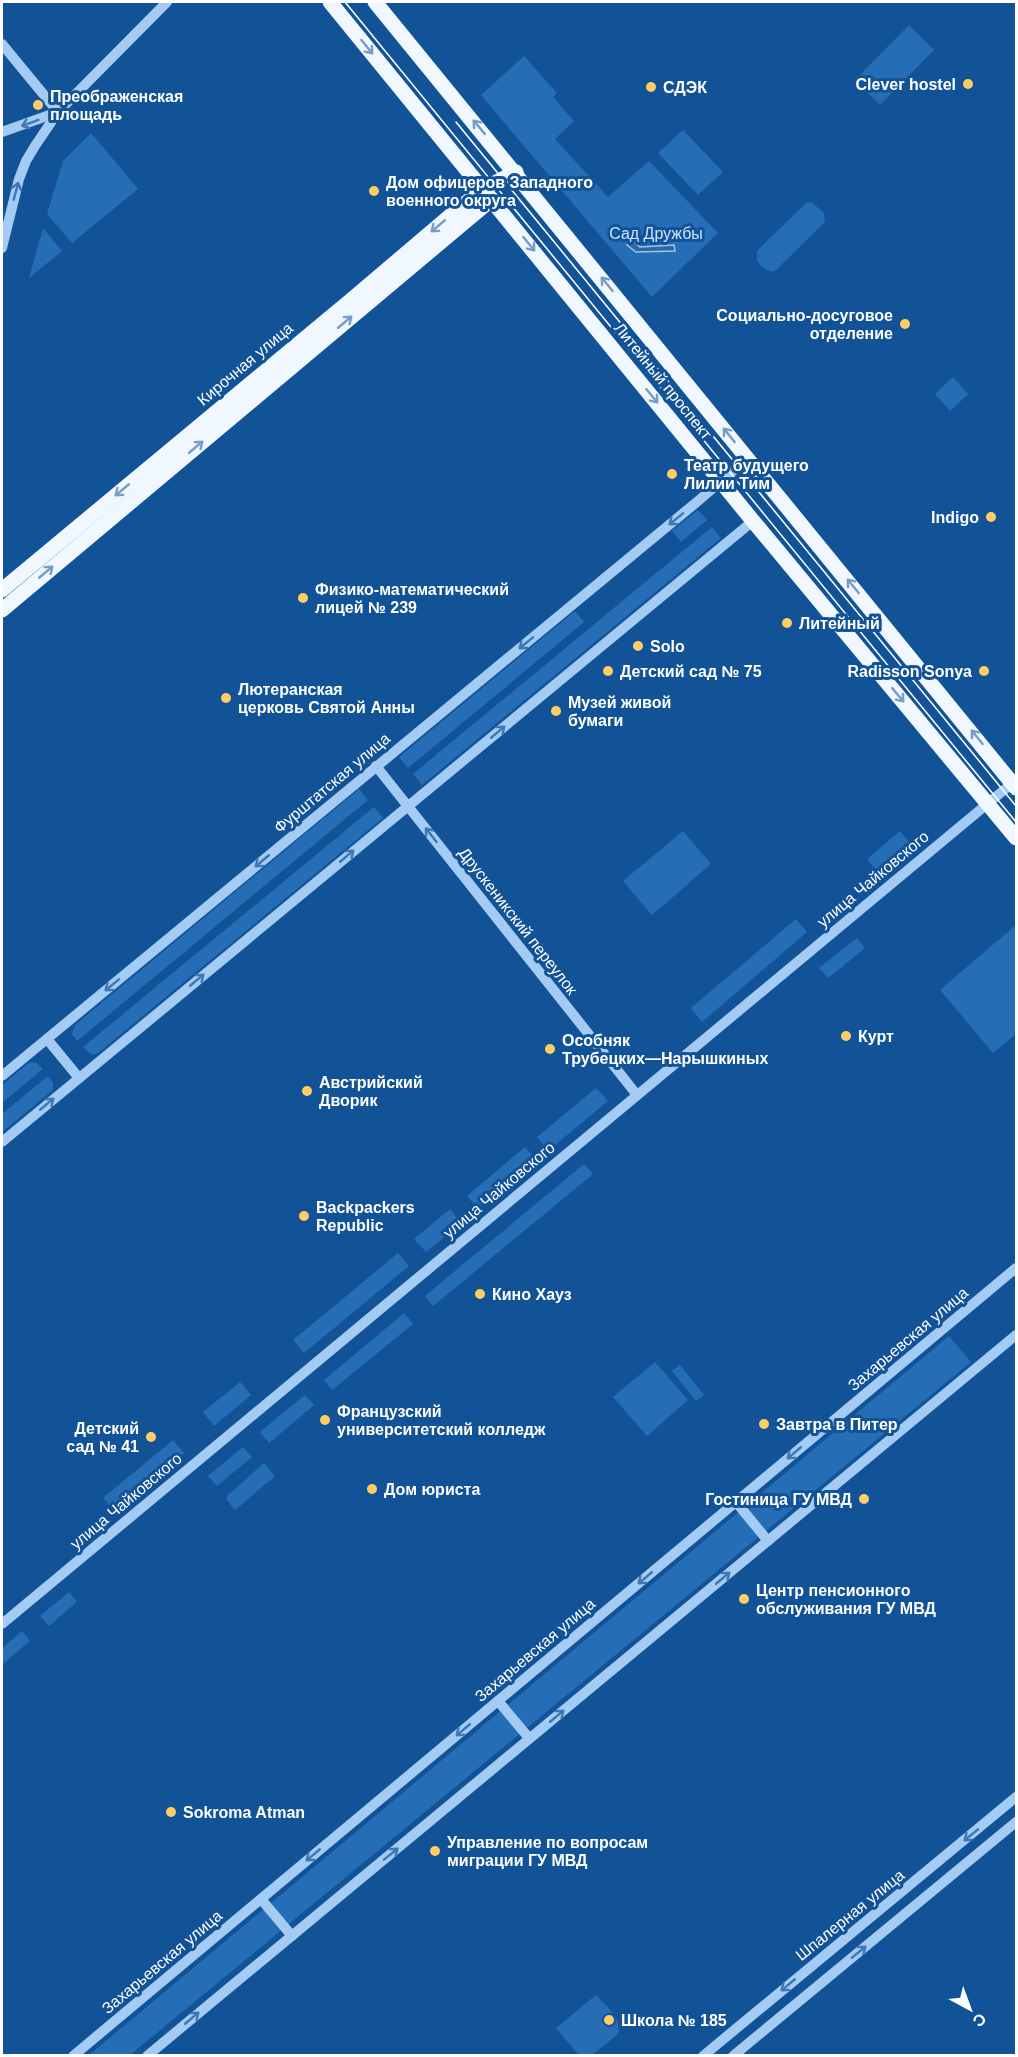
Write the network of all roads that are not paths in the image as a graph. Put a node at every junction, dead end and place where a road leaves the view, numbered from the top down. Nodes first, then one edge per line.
1 (167, 2) edge
2 (330, 2) edge
3 (375, 2) edge
4 (2, 44) edge
5 (58, 112) junction
6 (2, 132) edge
7 (516, 172) junction
8 (487, 194) junction
9 (2, 248) edge
10 (748, 458) junction
11 (720, 481) junction
12 (753, 521) junction
13 (2, 590) edge
14 (2, 610) edge
15 (376, 766) junction
16 (1015, 784) edge
17 (988, 804) junction
18 (408, 806) junction
19 (1017, 838) edge
20 (47, 1039) junction
21 (2, 1076) edge
22 (79, 1078) junction
23 (637, 1095) junction
24 (2, 1142) edge
25 (1017, 1268) edge
26 (1017, 1335) edge
27 (736, 1502) junction
28 (768, 1541) junction
29 (2, 1624) edge
30 (498, 1701) junction
31 (530, 1738) junction
32 (1017, 1797) edge
33 (1017, 1822) edge
34 (261, 1899) junction
35 (292, 1936) junction
36 (73, 2055) edge
37 (147, 2055) edge
38 (703, 2055) edge
39 (733, 2055) edge

1 - 5 street
2 -> 8 main road, Литейный проспект
7 -> 3 main road, Литейный проспект
4 - 5 street
5 -> 6 street
9 -> 5 street
7 - 8 main road, Кирочная улица
10 -> 7 main road, Литейный проспект
8 -> 11 main road, Литейный проспект
8 -> 13 main road, Кирочная улица
14 -> 8 main road, Кирочная улица
10 - 11 street, Фурштатская улица
16 -> 10 main road, Литейный проспект
11 - 12 main road, Литейный проспект
11 -> 15 street, Фурштатская улица
12 -> 17 main road, Литейный проспект
18 -> 12 street
15 - 18 street, Друскеникский переулок
15 -> 20 street, Фурштатская улица
16 - 17 street, улица Чайковского
17 - 19 main road, Литейный проспект
17 - 23 street, улица Чайковского
22 -> 18 street
23 -> 18 street, Друскеникский переулок
20 - 21 street, Фурштатская улица
20 - 22 street
24 -> 22 street
23 - 29 street, улица Чайковского
25 -> 27 street, Захарьевская улица
26 - 28 street
27 - 28 street
27 -> 30 street, Захарьевская улица
31 -> 28 street
30 - 31 street
30 -> 34 street, Захарьевская улица
35 -> 31 street
32 -> 38 street, Шпалерная улица
39 -> 33 street, Шпалерная улица
34 - 35 street
34 - 36 street, Захарьевская улица
37 -> 35 street

